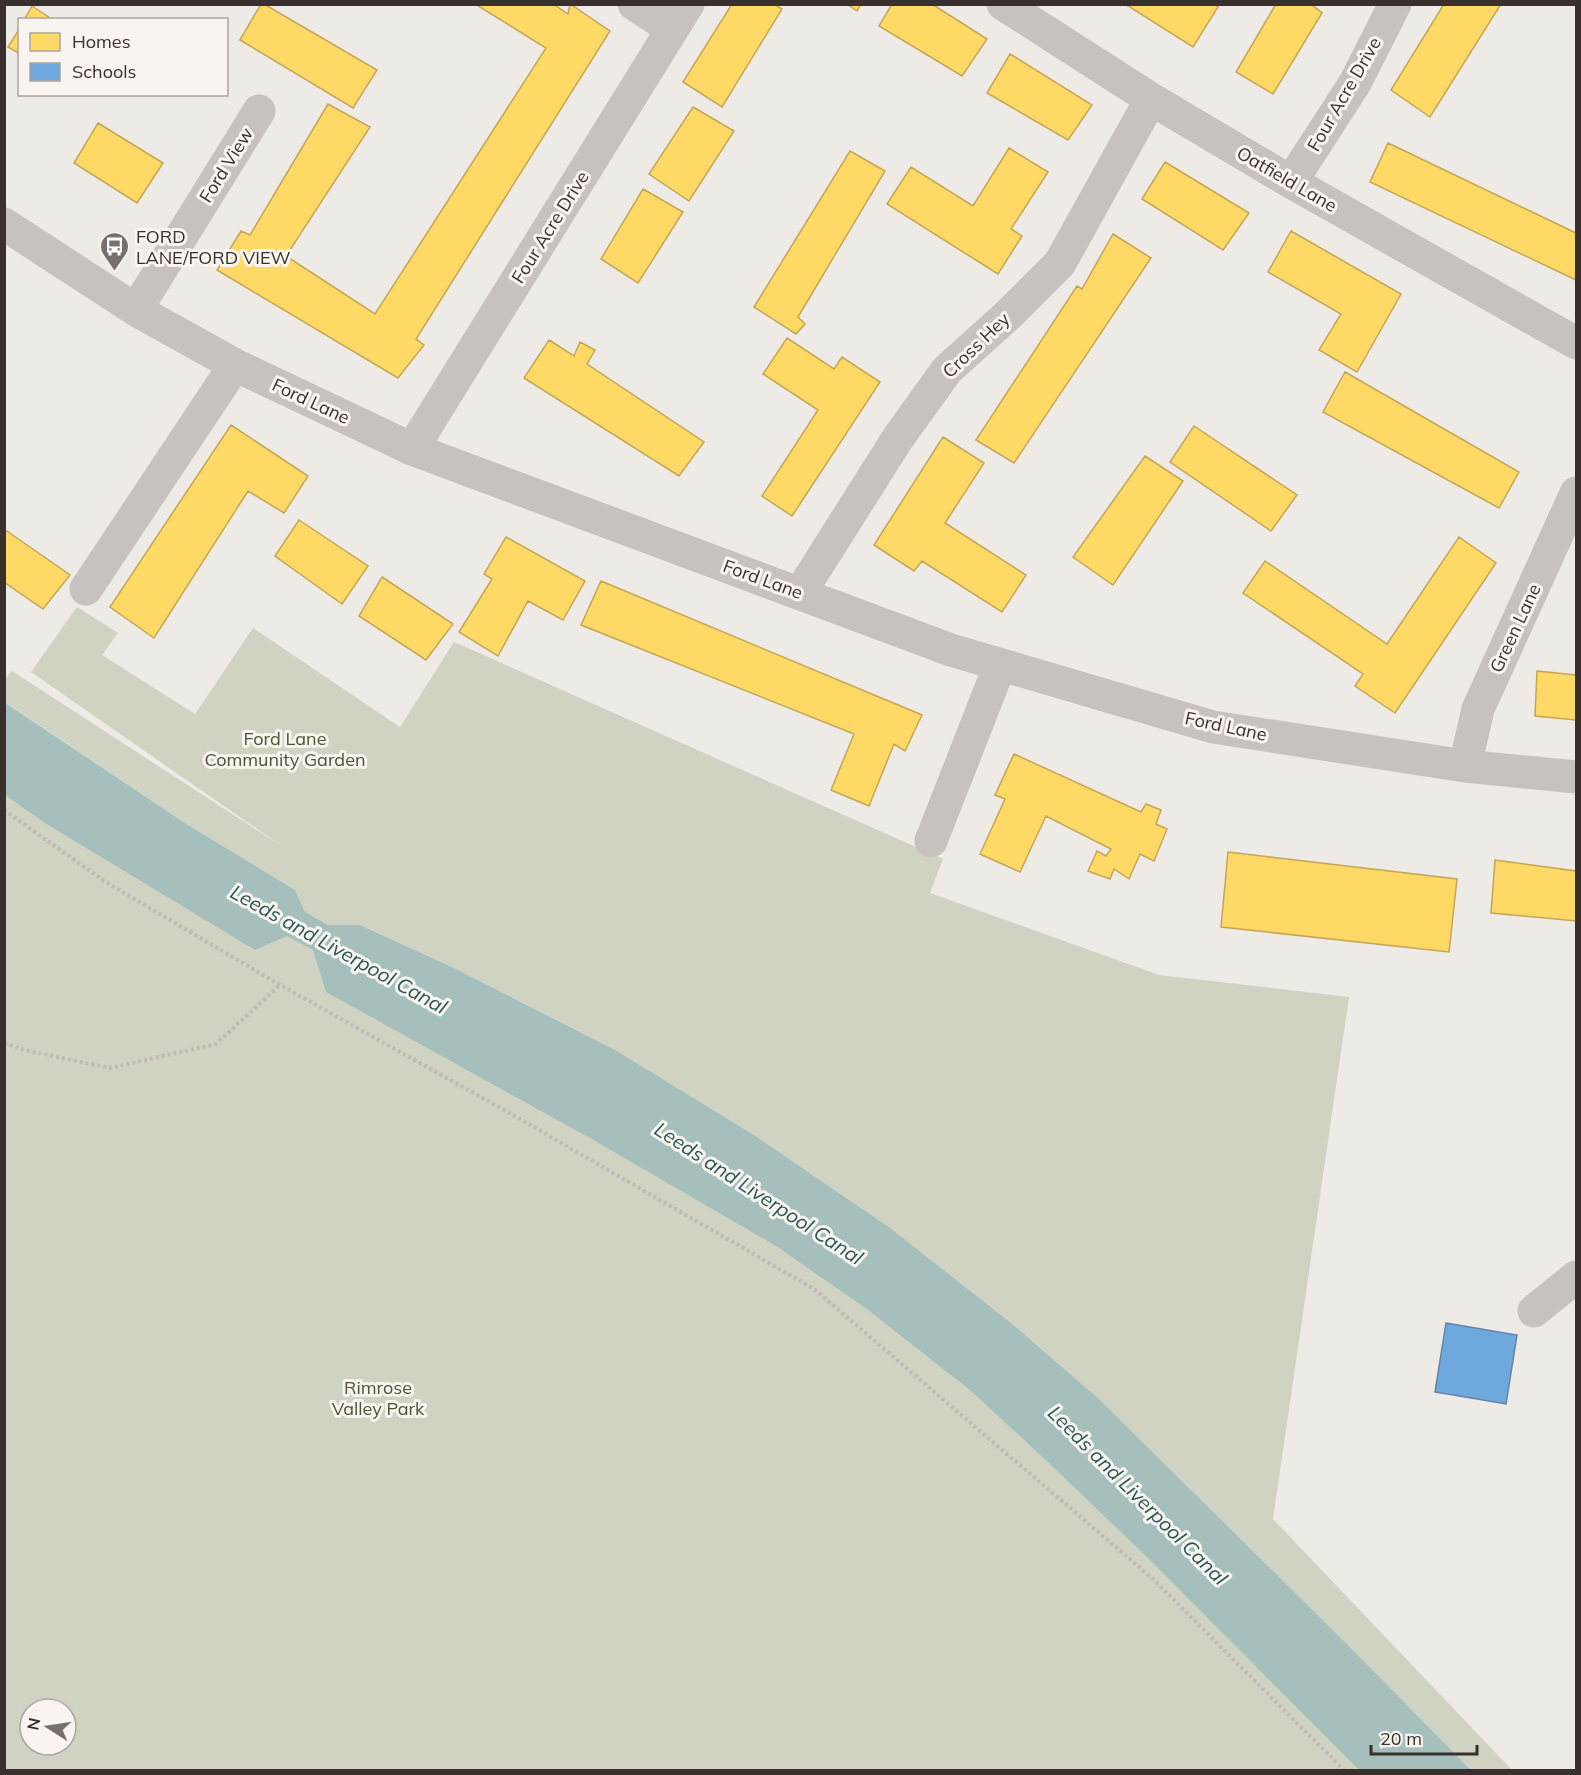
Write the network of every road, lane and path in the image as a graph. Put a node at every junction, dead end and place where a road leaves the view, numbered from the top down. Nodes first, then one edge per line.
1 (633, 4) edge
2 (1003, 4) edge
3 (1395, 4) edge
4 (680, 17) edge
5 (1151, 99) junction
6 (260, 111) dead end
7 (1291, 182) junction
8 (4, 224) edge
9 (136, 310) junction
10 (1576, 344) edge
11 (235, 365) junction
12 (412, 449) junction
13 (1576, 493) edge
14 (86, 589) dead end
15 (800, 593) junction
16 (1000, 665) junction
17 (1465, 766) junction
18 (1576, 777) edge
19 (4, 810) edge
20 (931, 841) dead end
21 (280, 985) junction
22 (4, 1043) edge
23 (1576, 1277) edge
24 (1534, 1311) dead end
25 (1344, 1770) edge

1 - 4 street
2 - 5 street, Oatfield Lane
3 - 7 street, Four Acre Drive
4 - 12 street, Four Acre Drive
5 - 7 street, Oatfield Lane
5 - 15 street, Cross Hey
6 - 9 street, Ford View
7 - 10 street, Oatfield Lane
8 - 9 street, Ford Lane
9 - 11 street, Ford Lane
11 - 12 street, Ford Lane
11 - 14 street
12 - 15 street, Ford Lane
13 - 17 street, Green Lane
15 - 16 street, Ford Lane
16 - 17 street, Ford Lane
16 - 20 street
17 - 18 street, Ford Lane
19 - 21 path
21 - 22 path
21 - 25 path
23 - 24 street

